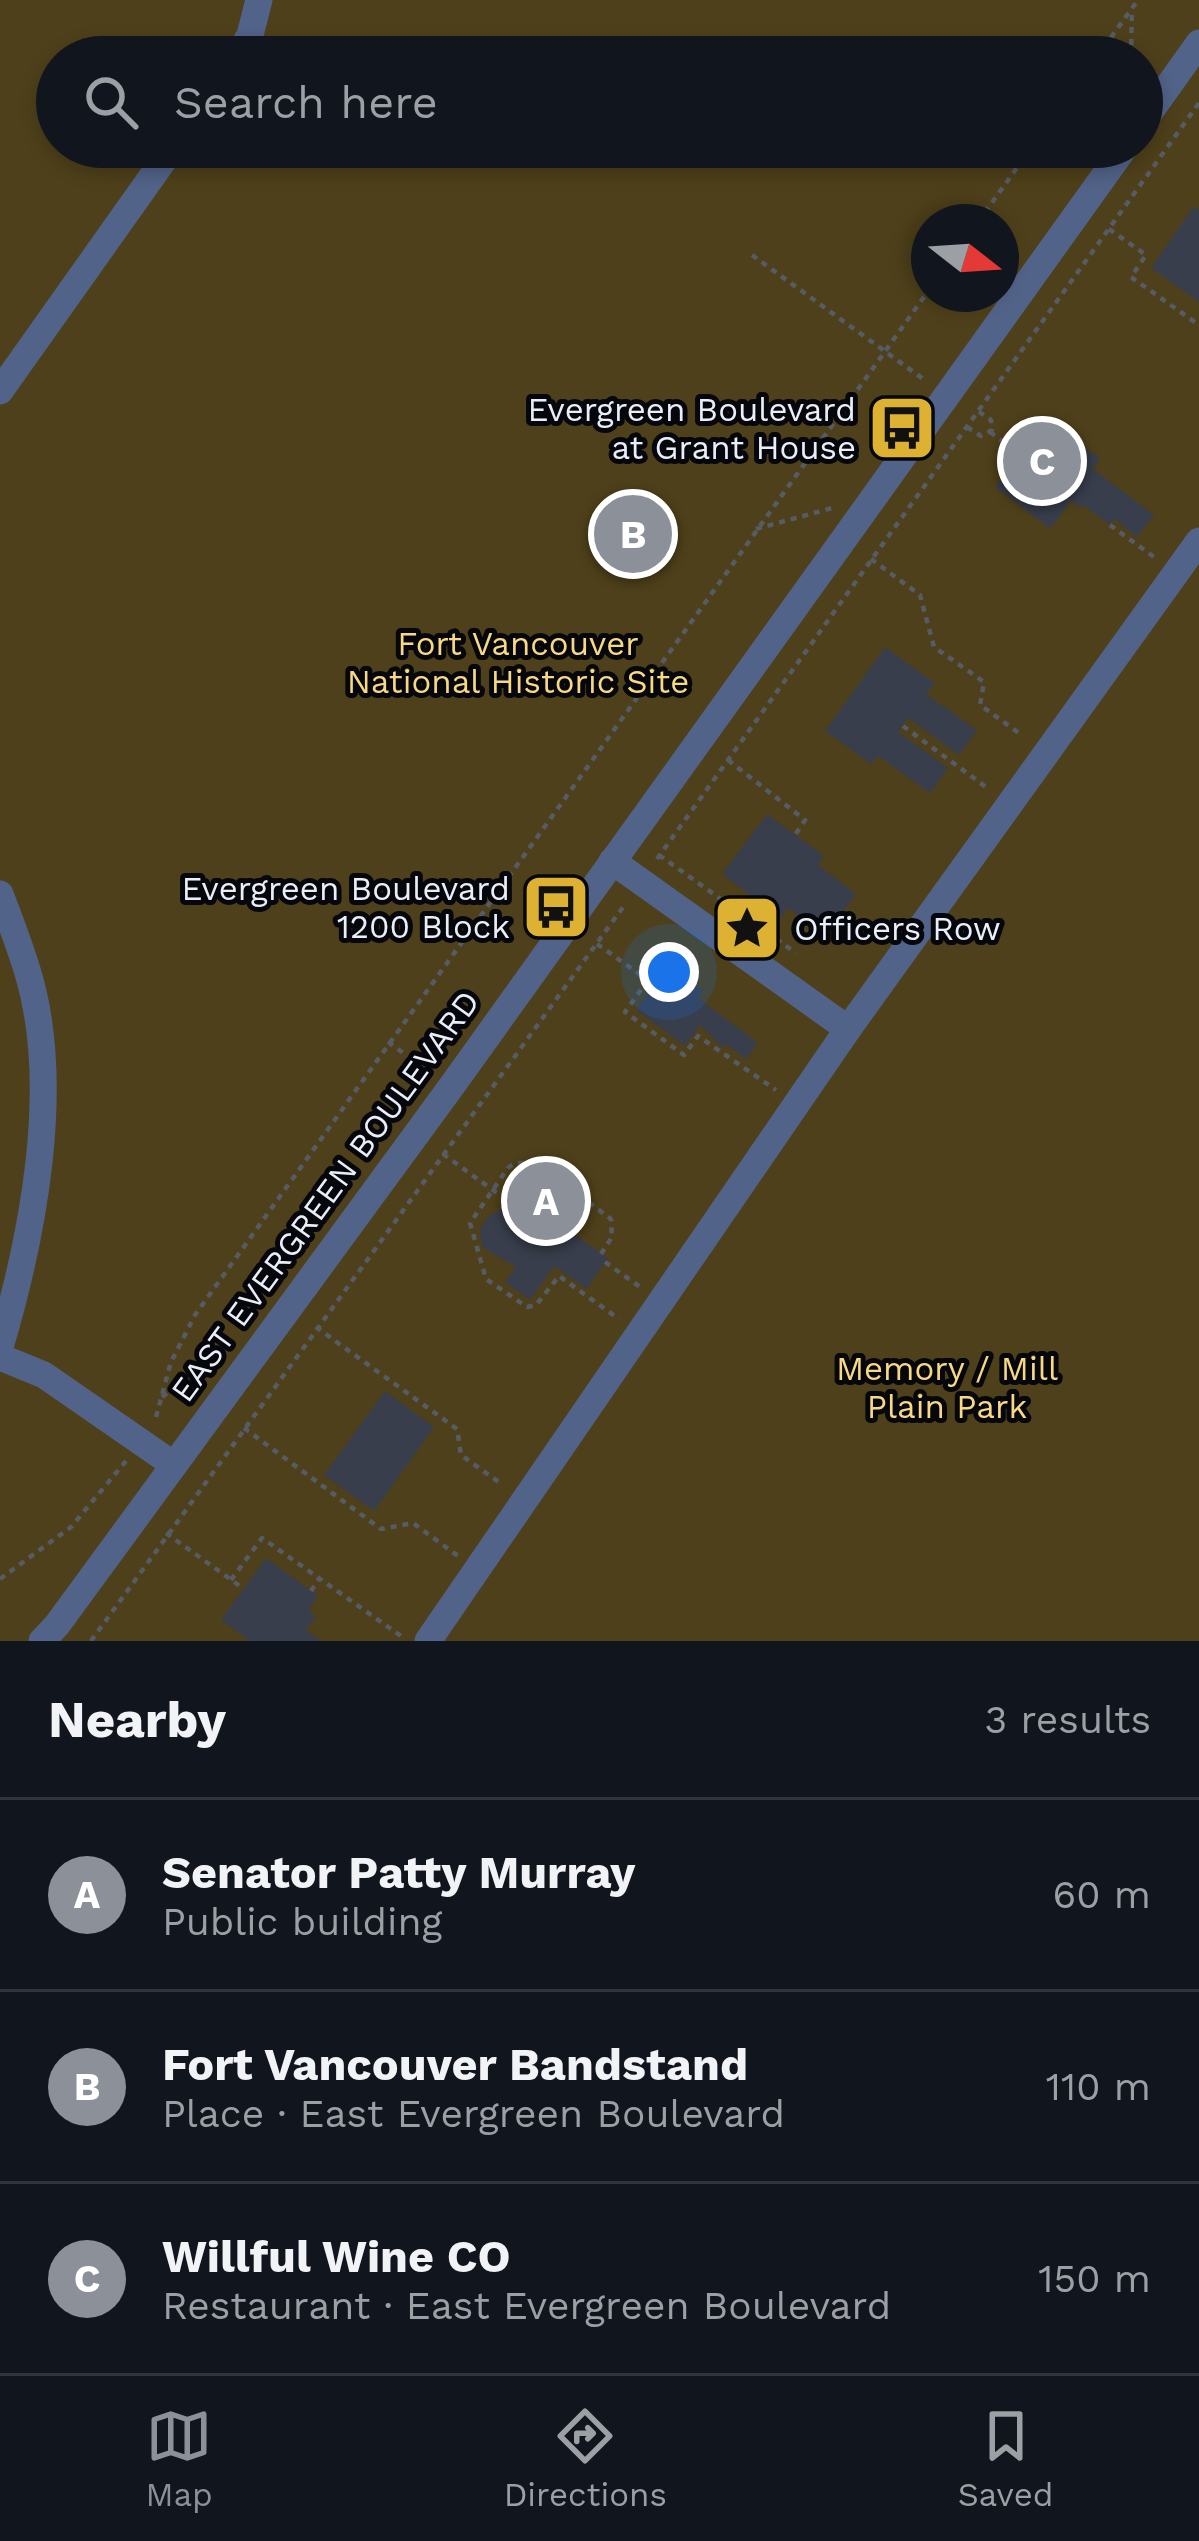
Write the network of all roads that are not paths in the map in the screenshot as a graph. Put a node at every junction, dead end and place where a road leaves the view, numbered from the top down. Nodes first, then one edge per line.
1 (259, 0) edge
2 (249, 36) edge
3 (1199, 44) edge
4 (1163, 94) edge
5 (158, 168) edge
6 (1110, 168) edge
7 (0, 391) edge
8 (1199, 542) edge
9 (612, 861) junction
10 (0, 894) edge
11 (848, 1029) junction
12 (0, 1347) edge
13 (0, 1357) edge
14 (174, 1465) junction
15 (42, 1641) edge
16 (428, 1641) edge

1 - 2 street
3 - 4 street
5 - 7 street
6 - 9 street, EAST EVERGREEN BOULEVARD
8 - 11 street
9 - 11 street
9 - 14 street, EAST EVERGREEN BOULEVARD
10 - 12 street
11 - 16 street
13 - 14 street
14 - 15 street, EAST EVERGREEN BOULEVARD

